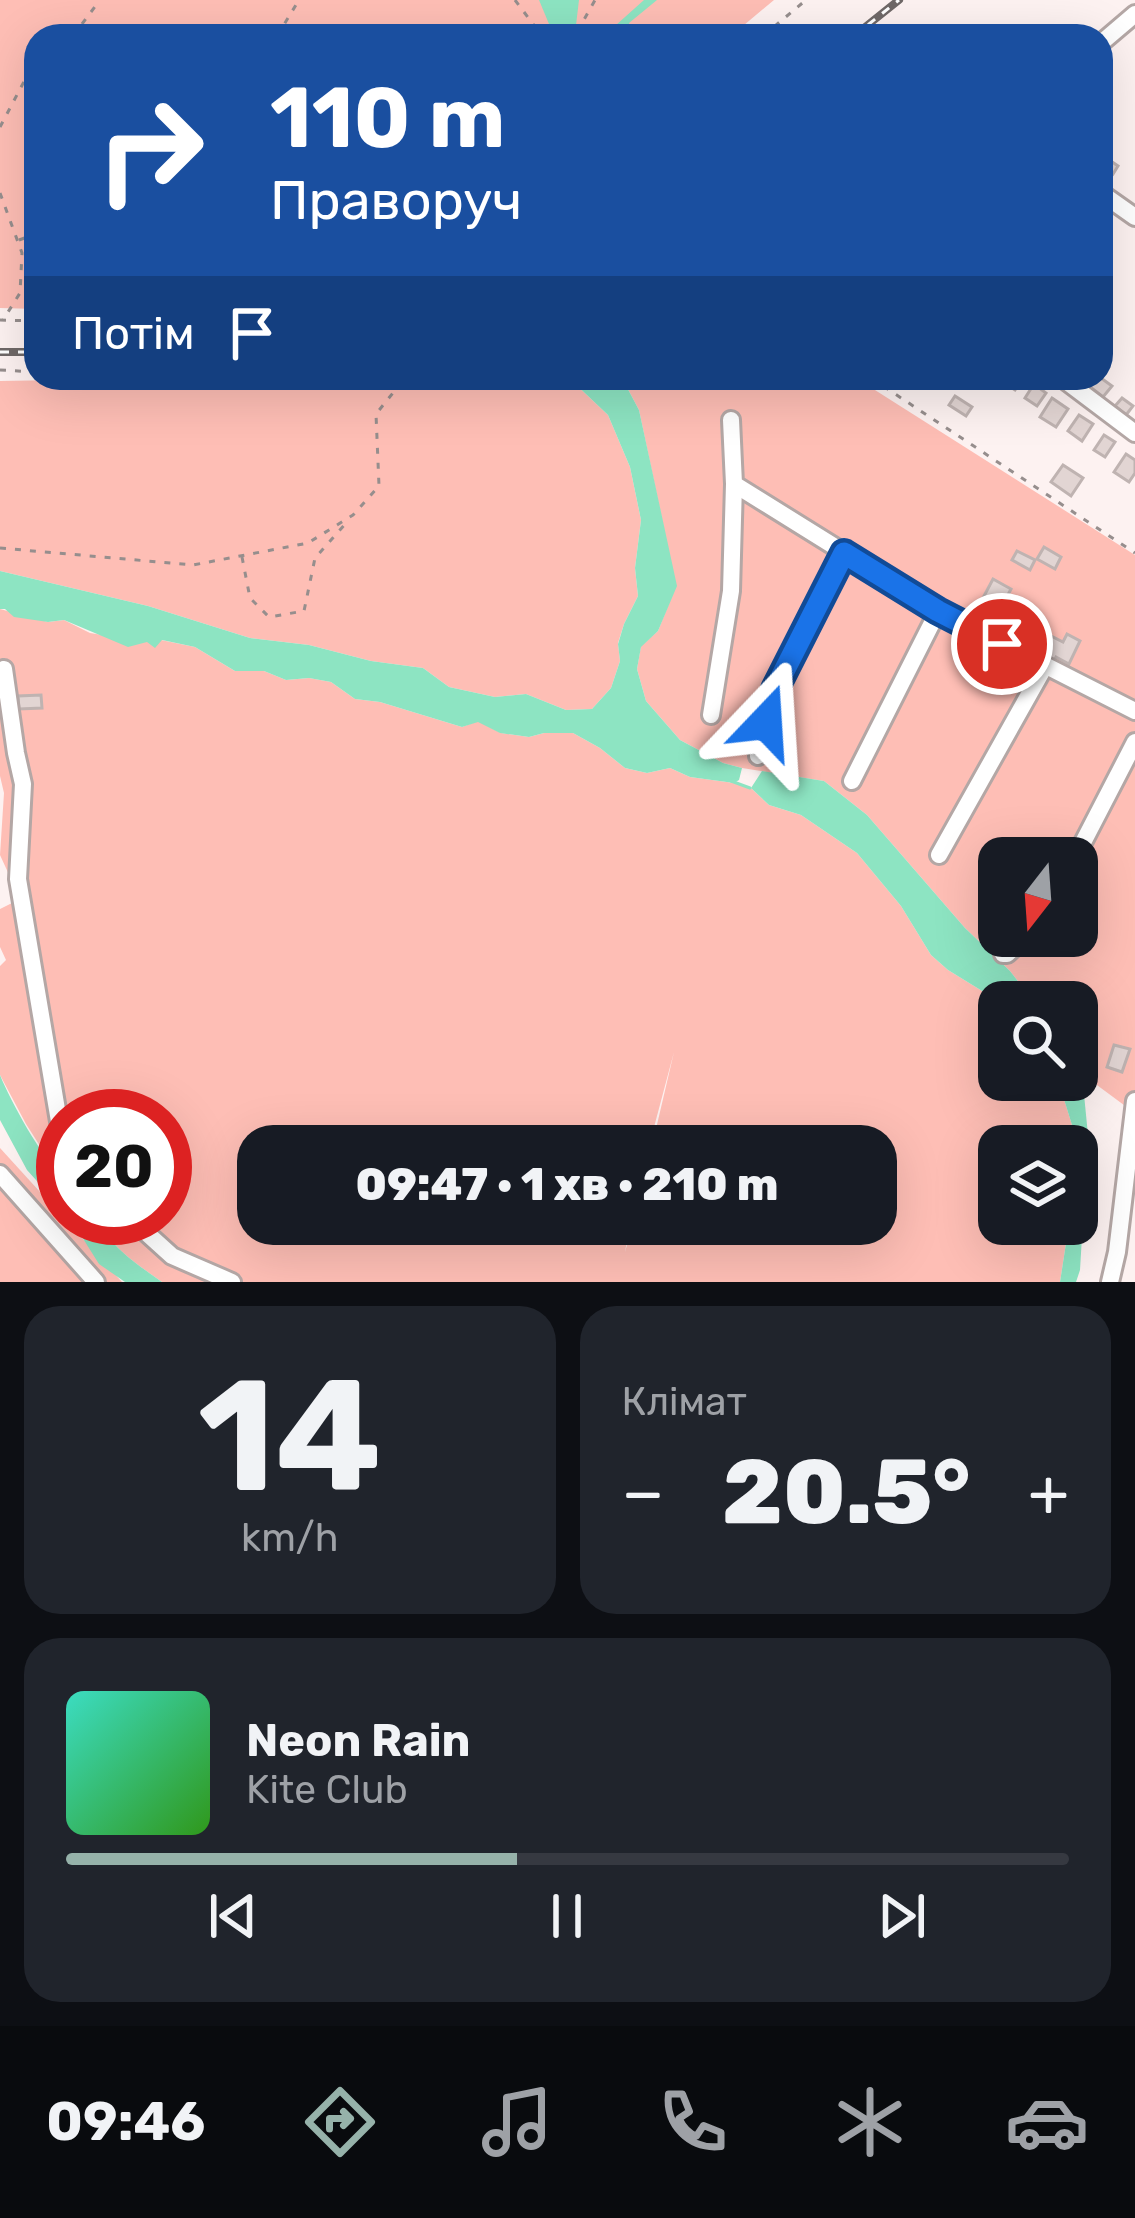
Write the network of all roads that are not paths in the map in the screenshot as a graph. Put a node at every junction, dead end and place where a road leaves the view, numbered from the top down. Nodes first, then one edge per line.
1 (1078, 390) edge
2 (731, 420) dead end
3 (1135, 433) edge
4 (734, 484) junction
5 (844, 553) junction
6 (938, 611) junction
7 (1045, 666) junction
8 (4, 669) dead end
9 (1135, 711) edge
10 (711, 715) dead end
11 (1135, 742) edge
12 (758, 756) dead end
13 (852, 781) dead end
14 (1086, 837) edge
15 (939, 855) dead end
16 (54, 1089) edge
17 (1135, 1101) edge
18 (0, 1174) edge
19 (160, 1245) edge
20 (95, 1282) edge
21 (232, 1282) edge
22 (1110, 1282) edge

1 - 3 street
2 - 4 street
4 - 5 street
4 - 10 street
5 - 6 street
5 - 12 street
6 - 7 street
6 - 13 street
7 - 9 street
7 - 15 street
8 - 16 street
11 - 14 street
17 - 22 street
18 - 20 street
19 - 21 street

